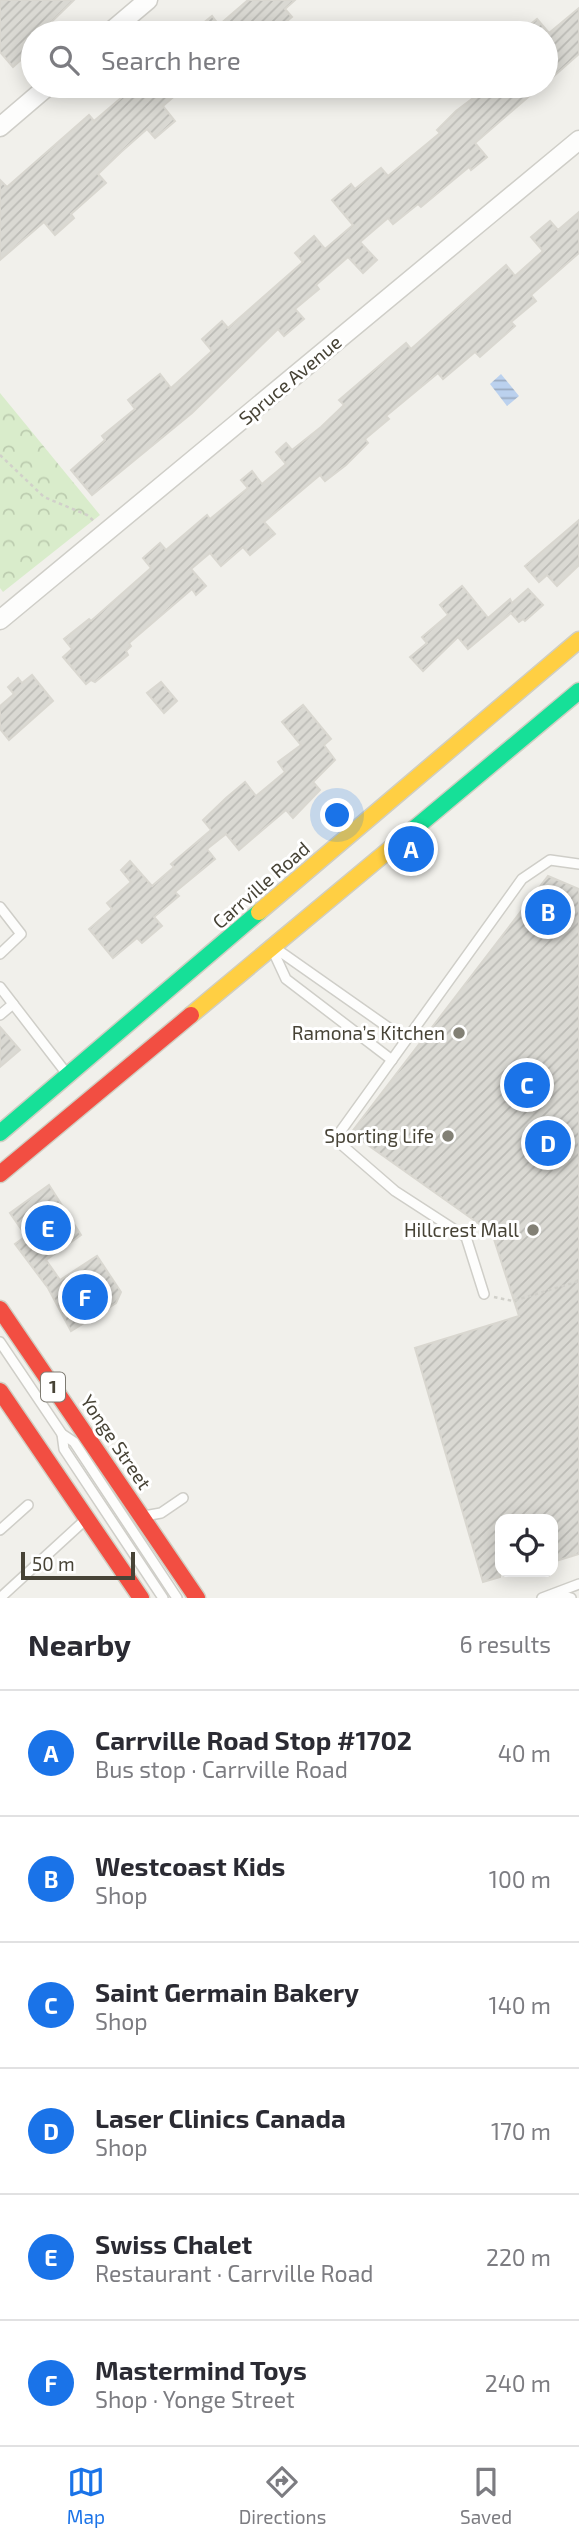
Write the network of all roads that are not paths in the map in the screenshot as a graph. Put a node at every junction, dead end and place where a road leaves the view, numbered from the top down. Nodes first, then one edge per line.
1 (148, 0) edge
2 (123, 21) edge
3 (34, 98) edge
4 (0, 127) edge
5 (579, 140) edge
6 (0, 620) edge
7 (579, 640) edge
8 (579, 691) edge
9 (579, 864) edge
10 (0, 907) edge
11 (259, 935) junction
12 (0, 954) edge
13 (0, 986) edge
14 (13, 1004) junction
15 (0, 1015) edge
16 (406, 1040) junction
17 (108, 1041) junction
18 (392, 1060) junction
19 (130, 1065) junction
20 (68, 1075) junction
21 (0, 1133) edge
22 (0, 1174) edge
23 (484, 1294) road end
24 (0, 1309) edge
25 (0, 1342) edge
26 (0, 1391) edge
27 (62, 1434) junction
28 (183, 1499) dead end
29 (29, 1506) dead end
30 (142, 1516) junction
31 (87, 1519) junction
32 (0, 1530) edge
33 (579, 1584) edge
34 (557, 1594) junction
35 (0, 1598) edge
36 (141, 1598) edge
37 (163, 1598) edge
38 (177, 1598) edge
39 (197, 1598) edge
40 (542, 1598) edge
41 (571, 1598) edge

1 - 2 street
3 - 4 street
5 - 6 street, Spruce Avenue
7 - 11 main road, Carrville Road
8 - 11 main road, Carrville Road
9 - 16 lane
10 - 12 lane
11 - 16 lane
11 - 17 main road, Carrville Road
11 - 18 lane
11 - 19 main road, Carrville Road
13 - 14 lane
14 - 15 lane
14 - 20 lane
16 - 18 lane
17 - 19 main road
17 - 20 main road, Carrville Road
18 - 23 lane
19 - 22 main road, Carrville Road
20 - 21 main road, Carrville Road
24 - 30 main road, Yonge Street / 1
25 - 27 lane
26 - 31 main road, 1
27 - 37 lane
27 - 38 lane
28 - 30 lane
29 - 32 lane
30 - 39 main road, Yonge Street / 1
31 - 35 lane
31 - 36 main road, 1
33 - 34 lane
34 - 40 lane
34 - 41 lane

